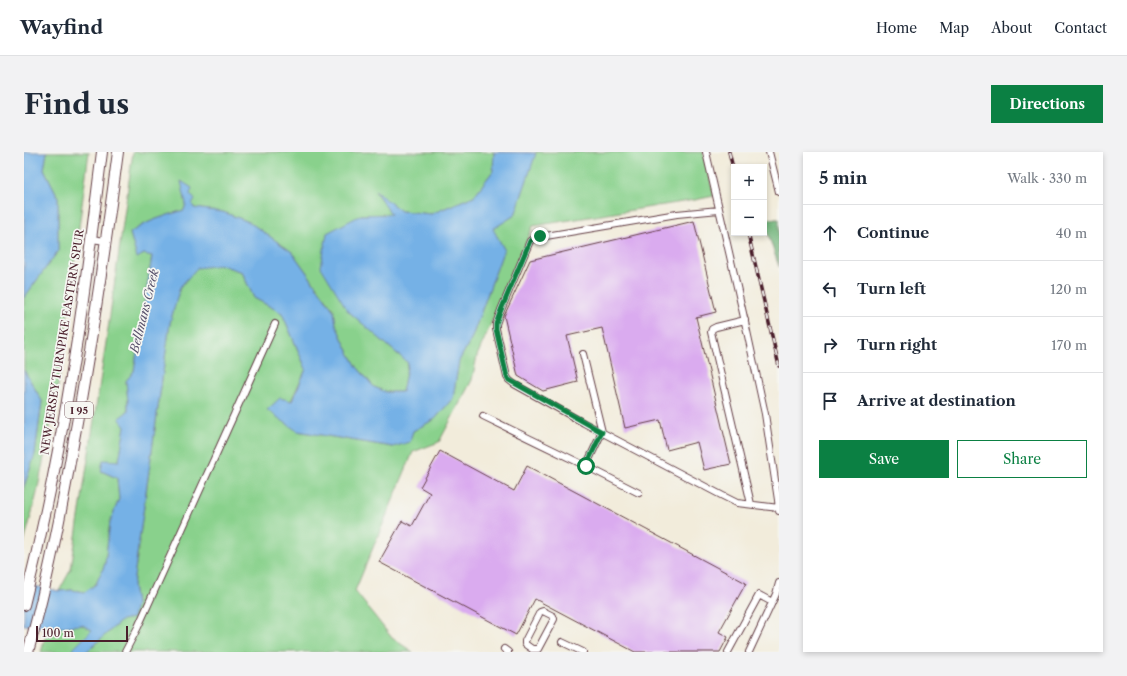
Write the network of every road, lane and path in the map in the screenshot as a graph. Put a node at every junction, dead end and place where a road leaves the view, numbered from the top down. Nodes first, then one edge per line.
1 (102, 152) edge
2 (118, 152) edge
3 (706, 152) edge
4 (769, 152) edge
5 (776, 168) edge
6 (779, 190) edge
7 (719, 210) junction
8 (91, 239) junction
9 (106, 241) junction
10 (745, 320) junction
11 (275, 324) dead end
12 (583, 354) dead end
13 (483, 416) dead end
14 (602, 432) junction
15 (586, 466) junction
16 (639, 493) dead end
17 (751, 504) junction
18 (779, 508) edge
19 (779, 512) edge
20 (779, 583) edge
21 (772, 602) junction
22 (24, 605) edge
23 (562, 642) dead end
24 (531, 650) edge
25 (28, 652) edge
26 (125, 652) edge
27 (583, 652) edge
28 (728, 652) edge
29 (749, 652) edge

1 - 8 highway, NEW JERSEY TURNPIKE EASTERN SPUR / I 95
2 - 9 highway, I 95
3 - 7 lane
4 - 5 lane
5 - 6 lane
7 - 10 lane
7 - 14 lane
8 - 9 lane
8 - 22 highway, NEW JERSEY TURNPIKE EASTERN SPUR / I 95
9 - 25 highway, I 95
10 - 17 lane
10 - 18 lane
11 - 26 lane
12 - 14 lane
13 - 15 lane
14 - 15 lane
14 - 17 lane
15 - 16 lane
17 - 18 lane
18 - 19 lane
20 - 21 lane
21 - 28 lane
21 - 29 lane
23 - 27 lane
24 - 24 lane

